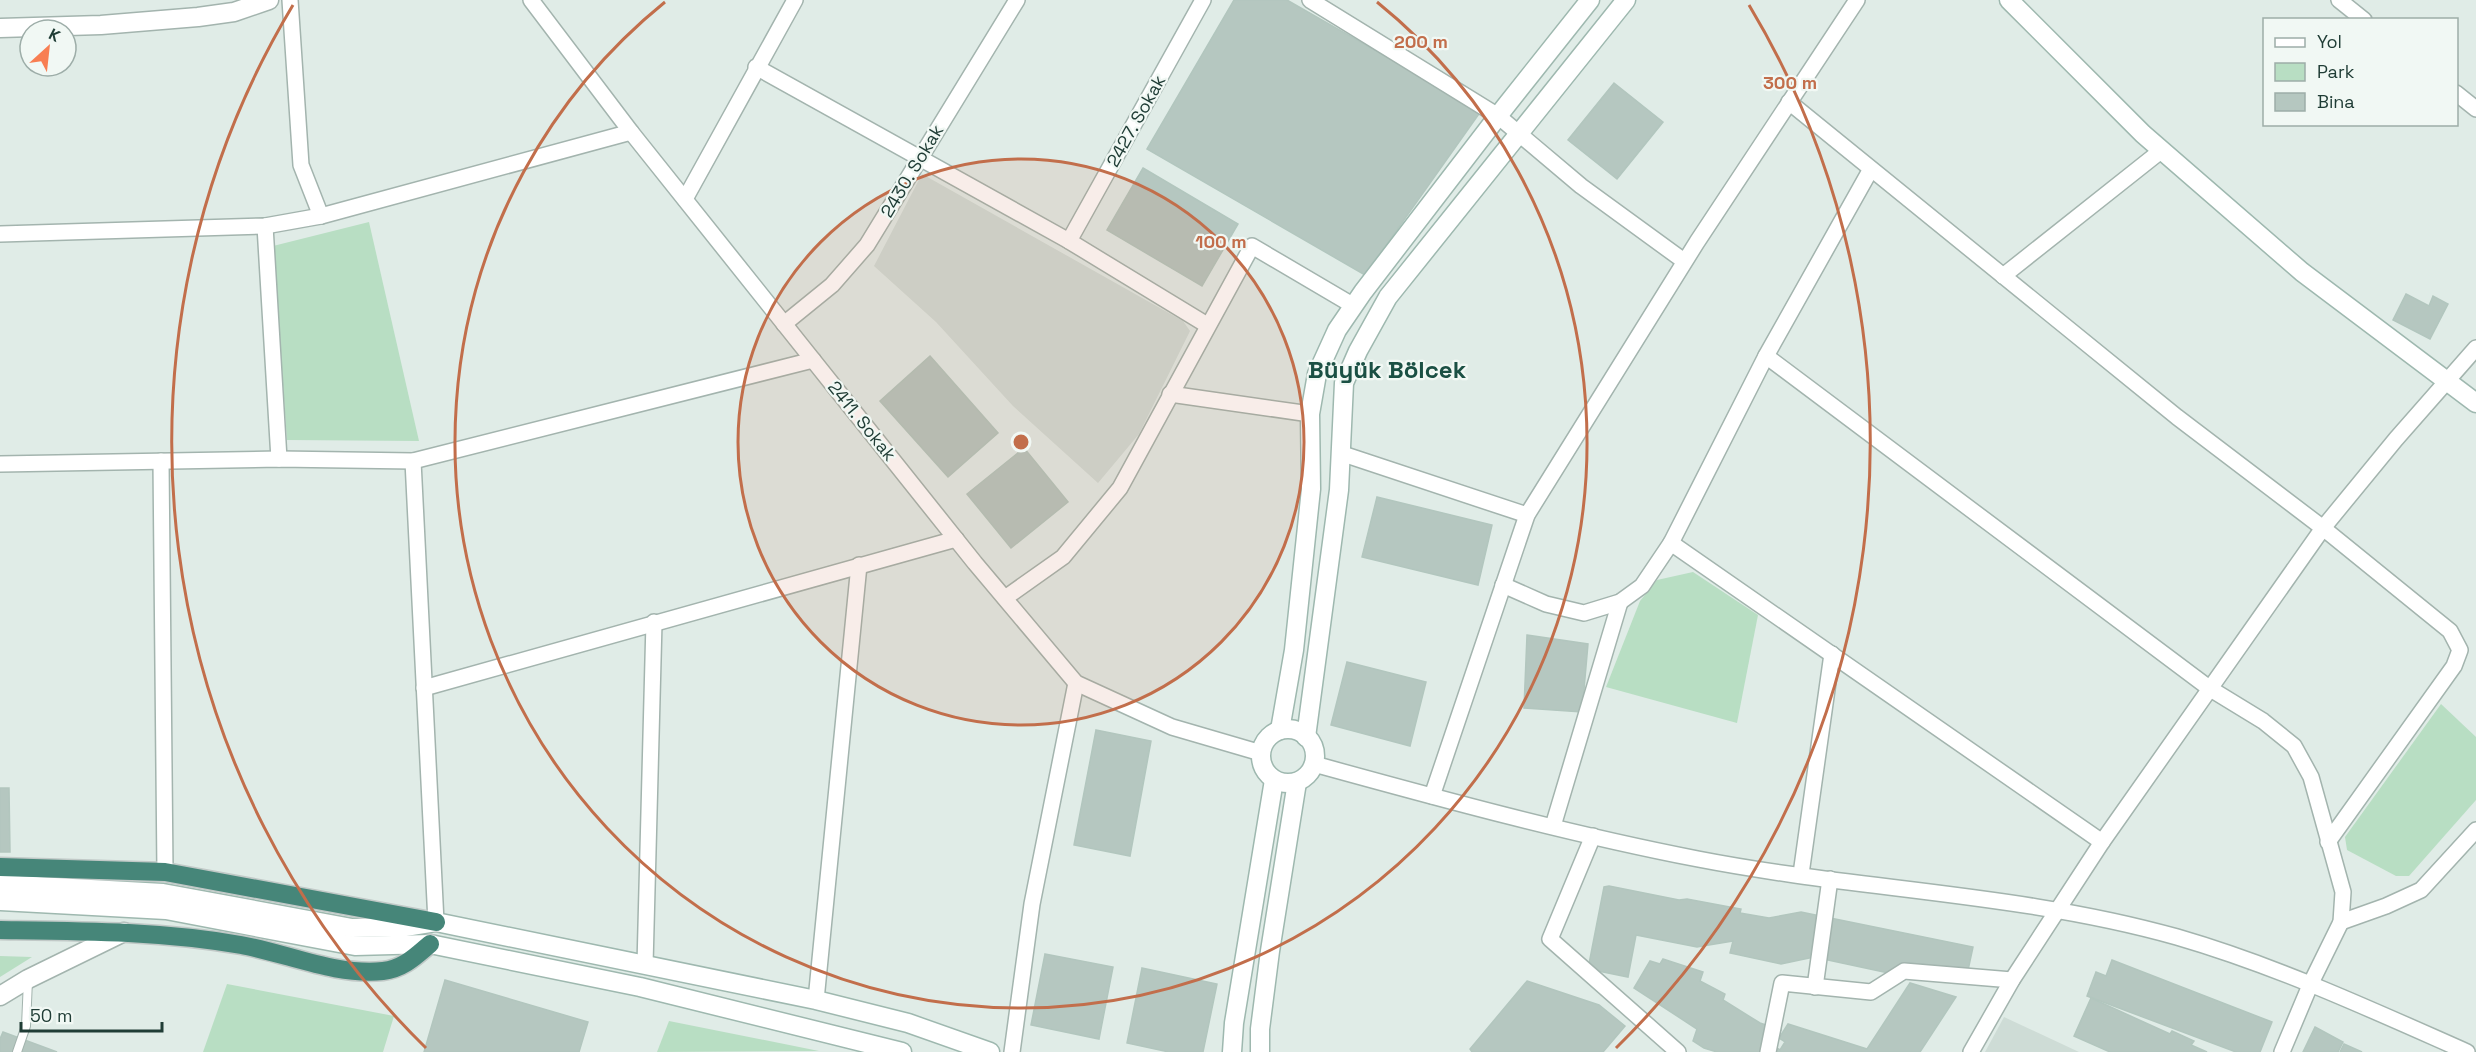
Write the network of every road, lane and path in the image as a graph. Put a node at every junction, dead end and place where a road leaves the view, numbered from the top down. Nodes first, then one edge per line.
1 (269, 0) edge
2 (290, 0) edge
3 (531, 0) edge
4 (795, 0) edge
5 (1017, 0) edge
6 (1203, 0) edge
7 (1311, 0) edge
8 (1590, 0) edge
9 (1626, 0) edge
10 (1857, 0) edge
11 (2009, 0) edge
12 (2339, 0) edge
13 (2362, 18) edge
14 (0, 28) edge
15 (756, 67) junction
16 (2458, 94) edge
17 (1789, 102) junction
18 (2476, 109) edge
19 (1498, 116) junction
20 (632, 132) junction
21 (1518, 134) junction
22 (2162, 150) junction
23 (919, 158) junction
24 (1871, 169) junction
25 (684, 199) junction
26 (321, 216) junction
27 (265, 226) junction
28 (0, 234) edge
29 (1069, 241) junction
30 (1684, 261) junction
31 (2003, 276) junction
32 (1354, 306) junction
33 (784, 324) junction
34 (1207, 325) junction
35 (2476, 348) edge
36 (1766, 356) junction
37 (813, 360) junction
38 (2447, 382) junction
39 (1170, 394) junction
40 (2476, 403) edge
41 (1310, 414) junction
42 (1340, 453) junction
43 (279, 459) junction
44 (161, 461) junction
45 (413, 461) junction
46 (0, 464) edge
47 (1527, 515) junction
48 (2323, 528) junction
49 (956, 539) junction
50 (1671, 543) junction
51 (859, 565) junction
52 (1503, 585) junction
53 (1005, 598) junction
54 (1620, 602) junction
55 (654, 622) junction
56 (1832, 654) junction
57 (1076, 683) junction
58 (424, 688) junction
59 (2210, 688) junction
60 (1280, 730) junction
61 (1306, 737) junction
62 (1261, 753) junction
63 (1314, 764) junction
64 (1274, 780) junction
65 (1297, 782) junction
66 (1432, 796) junction
67 (1553, 826) junction
68 (2476, 830) edge
69 (1593, 836) junction
70 (2102, 842) junction
71 (2328, 842) junction
72 (0, 867) edge
73 (165, 872) junction
74 (1801, 874) junction
75 (1830, 879) junction
76 (0, 884) edge
77 (0, 901) edge
78 (2057, 909) junction
79 (436, 922) junction
80 (2341, 922) junction
81 (0, 930) edge
82 (124, 932) junction
83 (430, 944) junction
84 (645, 965) junction
85 (28, 979) junction
86 (2012, 980) junction
87 (2311, 983) junction
88 (1815, 987) junction
89 (0, 996) edge
90 (816, 1000) junction
91 (16, 1052) edge
92 (902, 1052) edge
93 (990, 1052) edge
94 (1011, 1052) edge
95 (1232, 1052) edge
96 (1260, 1052) edge
97 (1678, 1052) edge
98 (1768, 1052) edge
99 (1971, 1052) edge
100 (2282, 1052) edge
101 (2467, 1052) edge

1 - 14 main road
2 - 26 street
3 - 20 street, 2411. Sokak
4 - 15 street
5 - 23 street, 2430. Sokak
6 - 29 street, 2427. Sokak
7 - 19 street
8 - 19 main road
9 - 21 main road
10 - 17 street
11 - 22 main road
12 - 13 street
15 - 23 street
15 - 25 street
16 - 18 street
17 - 24 street
17 - 30 street
19 - 21 street
19 - 32 main road
20 - 25 street, 2411. Sokak
20 - 26 street
21 - 30 street
21 - 42 main road
22 - 31 street
22 - 38 main road
23 - 29 street
23 - 33 street, 2430. Sokak
24 - 31 street
24 - 36 street
25 - 33 street, 2411. Sokak
26 - 27 street
27 - 28 street
27 - 43 street
29 - 34 street
30 - 47 street
31 - 48 street
32 - 34 street
32 - 41 main road
33 - 37 street, 2411. Sokak
34 - 39 street
35 - 38 street
36 - 50 street
36 - 59 street
37 - 45 street
37 - 49 street, 2411. Sokak
38 - 40 main road
38 - 48 street
39 - 41 street
39 - 53 street
41 - 60 main road
42 - 47 street
42 - 61 main road
43 - 44 street
43 - 45 street
44 - 46 street
44 - 73 street
45 - 58 street
47 - 52 street
48 - 59 street
48 - 71 street
49 - 51 street
49 - 53 street, 2411. Sokak
50 - 54 street
50 - 56 street
51 - 55 street
51 - 90 street
52 - 54 street
52 - 66 street
53 - 57 street, 2411. Sokak
54 - 67 street
55 - 58 street
55 - 84 street
56 - 70 street
56 - 74 street
57 - 62 street, 2411. Sokak
57 - 94 street
58 - 79 street
59 - 70 street
59 - 71 street
60 - 61 main road
60 - 62 main road
61 - 63 main road
62 - 64 main road
63 - 65 main road
63 - 66 street
64 - 65 main road
64 - 95 main road
65 - 96 main road
66 - 67 street
67 - 69 street
68 - 80 street
69 - 74 street
69 - 97 street
70 - 78 street
71 - 80 street
72 - 73 highway
73 - 79 highway
74 - 75 street
75 - 78 street
75 - 88 street
76 - 79 main road
77 - 83 main road
78 - 86 street
78 - 87 street
79 - 84 main road
80 - 87 street
81 - 82 highway
82 - 83 highway
82 - 85 main road
83 - 92 main road
84 - 90 main road
85 - 89 main road
85 - 91 lane
86 - 88 street
86 - 99 street
87 - 100 street
87 - 101 street
88 - 98 street
90 - 93 main road

